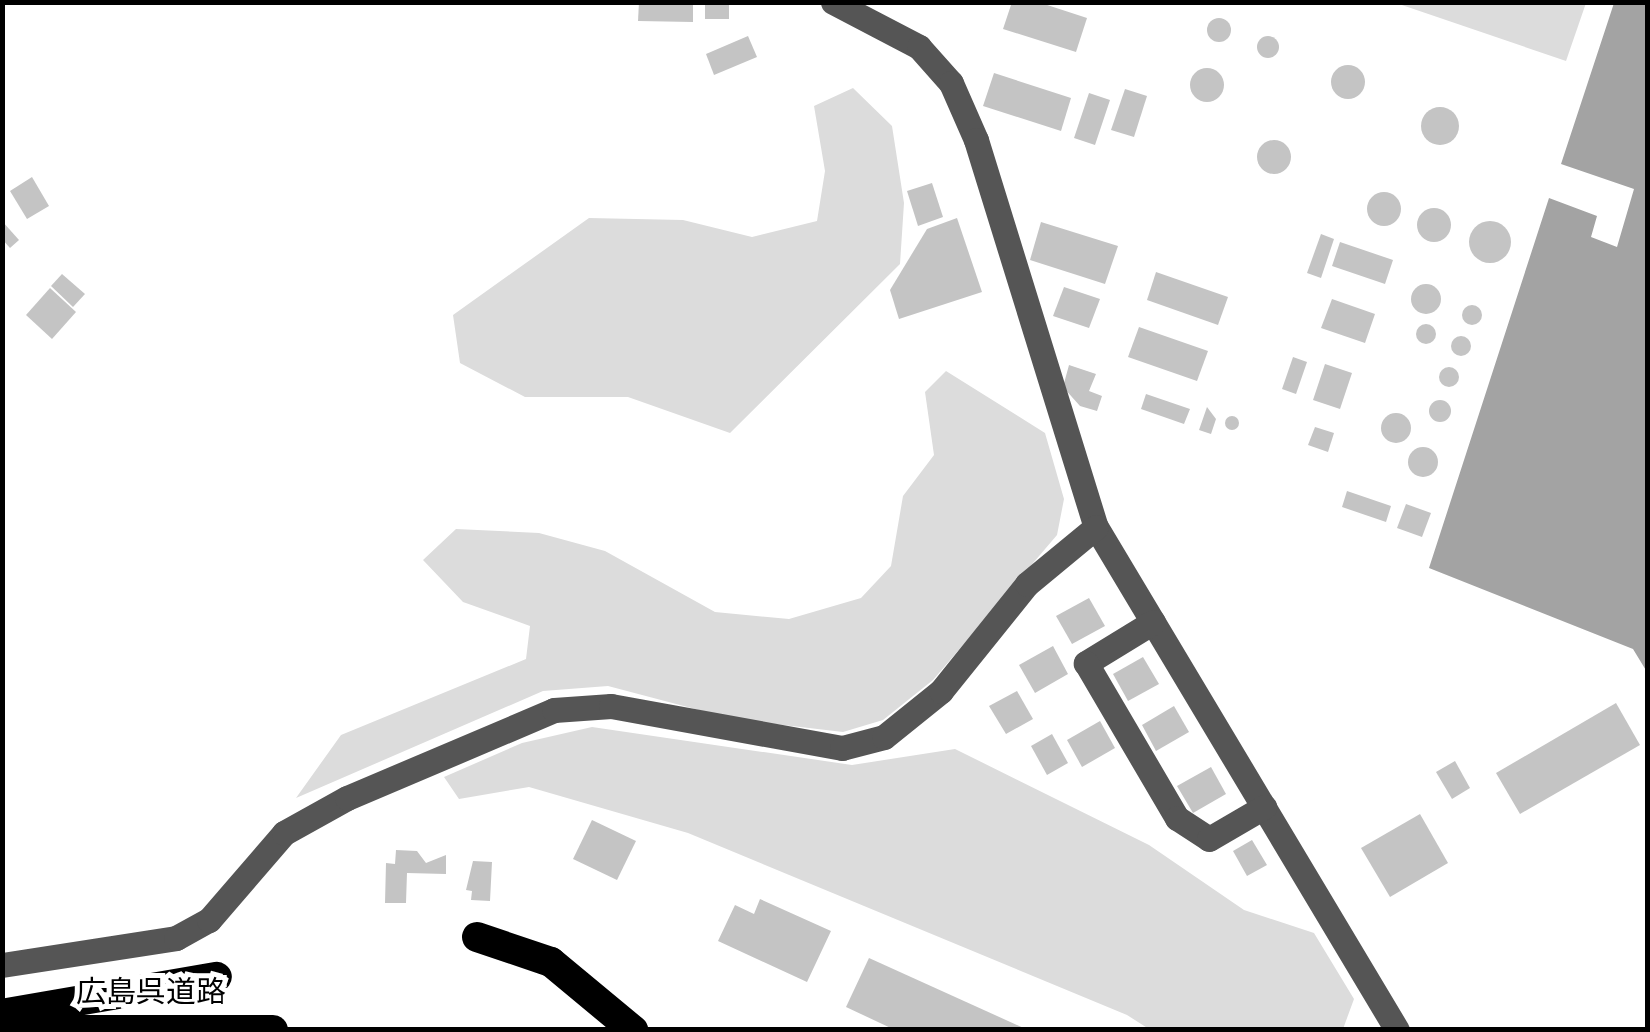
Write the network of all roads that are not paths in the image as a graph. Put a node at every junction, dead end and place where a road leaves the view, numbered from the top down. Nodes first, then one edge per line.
1 (832, 2) edge
2 (1096, 528) junction
3 (1153, 622) junction
4 (1264, 808) junction
5 (477, 937) dead end
6 (2, 965) edge
7 (217, 977) dead end
8 (2, 1014) edge
9 (28, 1030) edge
10 (273, 1030) edge
11 (633, 1030) edge
12 (1397, 1030) edge

1 - 2 street
2 - 3 street
2 - 6 street
3 - 4 street
3 - 4 street
4 - 12 street
5 - 11 highway
7 - 8 highway
9 - 10 highway, 広島呉道路

